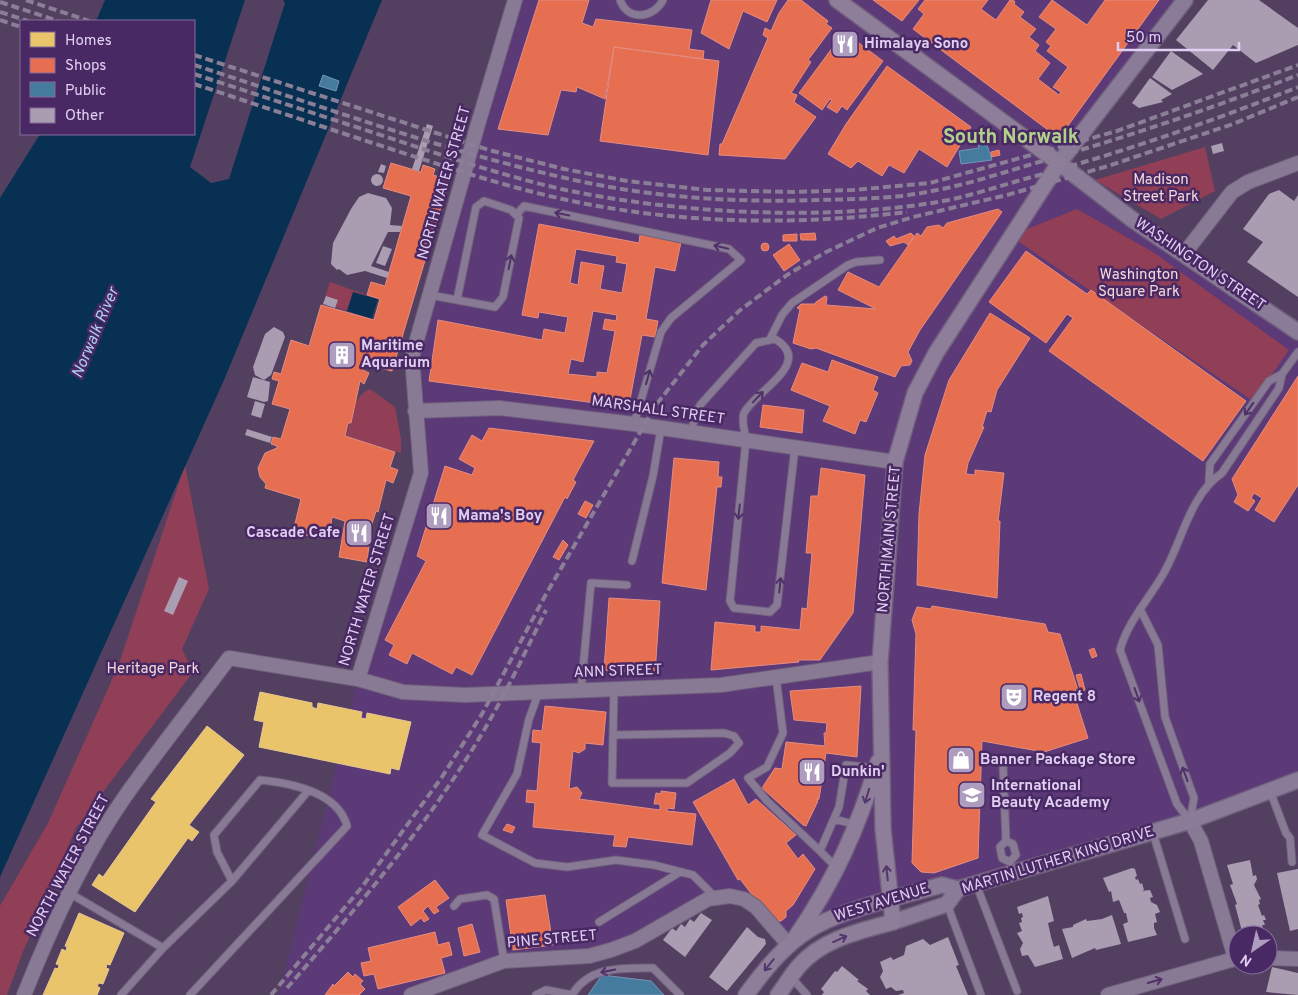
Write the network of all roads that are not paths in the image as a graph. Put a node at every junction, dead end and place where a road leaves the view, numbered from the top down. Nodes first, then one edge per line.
1 (515, 0) edge
2 (620, 0) edge
3 (663, 0) edge
4 (837, 0) edge
5 (1185, 0) edge
6 (1058, 163) junction
7 (1298, 163) edge
8 (516, 214) junction
9 (1184, 254) junction
10 (880, 260) dead end
11 (430, 295) junction
12 (457, 300) junction
13 (1298, 332) edge
14 (770, 339) junction
15 (1298, 352) edge
16 (1282, 374) junction
17 (415, 410) junction
18 (634, 424) junction
19 (661, 428) junction
20 (690, 432) junction
21 (746, 440) junction
22 (795, 447) junction
23 (895, 462) junction
24 (1209, 482) junction
25 (632, 561) dead end
26 (627, 586) dead end
27 (1140, 609) junction
28 (880, 662) junction
29 (776, 677) junction
30 (358, 679) junction
31 (614, 689) junction
32 (581, 690) junction
33 (539, 692) junction
34 (613, 735) junction
35 (882, 749) junction
36 (1003, 765) dead end
37 (876, 768) junction
38 (1298, 780) edge
39 (308, 791) junction
40 (1270, 791) junction
41 (834, 819) junction
42 (1190, 821) junction
43 (857, 825) junction
44 (1153, 832) junction
45 (1006, 841) junction
46 (820, 850) junction
47 (1292, 862) dead end
48 (1012, 867) junction
49 (837, 868) junction
50 (680, 872) junction
51 (232, 881) junction
52 (976, 884) junction
53 (958, 889) junction
54 (71, 894) junction
55 (715, 898) junction
56 (890, 899) junction
57 (947, 904) junction
58 (454, 906) dead end
59 (599, 922) dead end
60 (893, 922) junction
61 (1228, 931) edge
62 (1185, 939) dead end
63 (792, 941) junction
64 (163, 948) junction
65 (1278, 958) edge
66 (1298, 958) edge
67 (1228, 960) edge
68 (504, 961) junction
69 (795, 971) junction
70 (1017, 991) dead end
71 (24, 995) edge
72 (121, 995) edge
73 (190, 995) edge
74 (411, 995) edge
75 (536, 995) edge
76 (572, 995) edge
77 (680, 995) edge
78 (746, 995) edge
79 (778, 995) edge
80 (807, 995) edge
81 (981, 995) edge
82 (1108, 995) edge

1 - 11 street, NORTH WATER STREET
2 - 3 lane
4 - 6 main road, WASHINGTON STREET
5 - 6 main road
6 - 9 main road, WASHINGTON STREET
6 - 23 main road, NORTH MAIN STREET
7 - 9 street
12 -> 8 lane
8 - 12 lane
18 -> 8 lane
9 - 13 main road, WASHINGTON STREET
10 - 14 lane
11 - 12 lane
11 - 17 street, NORTH WATER STREET
14 - 20 lane
21 -> 14 lane
15 - 16 lane
16 - 24 lane
16 -> 24 lane
17 - 18 street, MARSHALL STREET
17 - 30 street, NORTH WATER STREET
18 - 19 street, MARSHALL STREET
19 - 20 street, MARSHALL STREET
19 - 25 lane
20 - 21 street, MARSHALL STREET
21 - 22 street, MARSHALL STREET
21 -> 22 lane
22 - 23 street, MARSHALL STREET
23 - 28 main road, NORTH MAIN STREET
24 - 27 lane
26 - 32 lane
42 -> 27 lane
27 -> 42 lane
28 - 29 street, ANN STREET
28 - 35 main road, NORTH MAIN STREET
29 - 31 street, ANN STREET
29 - 46 lane
30 - 33 street, ANN STREET
30 - 54 street, NORTH WATER STREET
31 - 32 street, ANN STREET
31 - 34 lane
32 - 33 street, ANN STREET
33 - 50 lane
34 - 34 lane
35 - 37 main road, NORTH MAIN STREET
56 -> 35 main road, NORTH MAIN STREET
36 - 45 lane
37 - 41 lane
37 -> 43 main road, NORTH MAIN STREET
38 - 40 main road, MARTIN LUTHER KING DRIVE
39 - 51 lane
39 - 51 lane
39 - 73 lane
40 - 42 main road, MARTIN LUTHER KING DRIVE
40 - 47 lane
41 - 43 lane
41 - 46 lane
42 - 44 main road, MARTIN LUTHER KING DRIVE
42 - 61 street
43 - 49 main road, NORTH MAIN STREET
44 - 48 main road, MARTIN LUTHER KING DRIVE
44 - 62 lane
45 - 48 lane
45 - 48 lane
46 - 49 lane
48 - 52 main road, MARTIN LUTHER KING DRIVE
49 - 63 main road, NORTH MAIN STREET
50 - 55 lane
50 - 59 lane
51 - 64 lane
52 - 53 main road, MARTIN LUTHER KING DRIVE
52 - 70 lane
53 - 56 main road, WEST AVENUE
53 - 57 main road, MARTIN LUTHER KING DRIVE
54 - 64 lane
54 - 71 street, NORTH WATER STREET
55 - 63 street, PINE STREET
55 - 68 street, PINE STREET
56 - 60 main road, NORTH MAIN STREET
56 - 63 main road, WEST AVENUE
57 - 60 main road, MARTIN LUTHER KING DRIVE
57 - 81 lane
58 - 68 lane
69 -> 60 main road, MARTIN LUTHER KING DRIVE
63 -> 78 main road, WEST AVENUE
64 - 72 lane
65 - 66 street
82 -> 67 street
68 - 74 street, PINE STREET
69 - 79 main road
69 - 80 lane
75 - 76 lane
77 -> 76 lane

